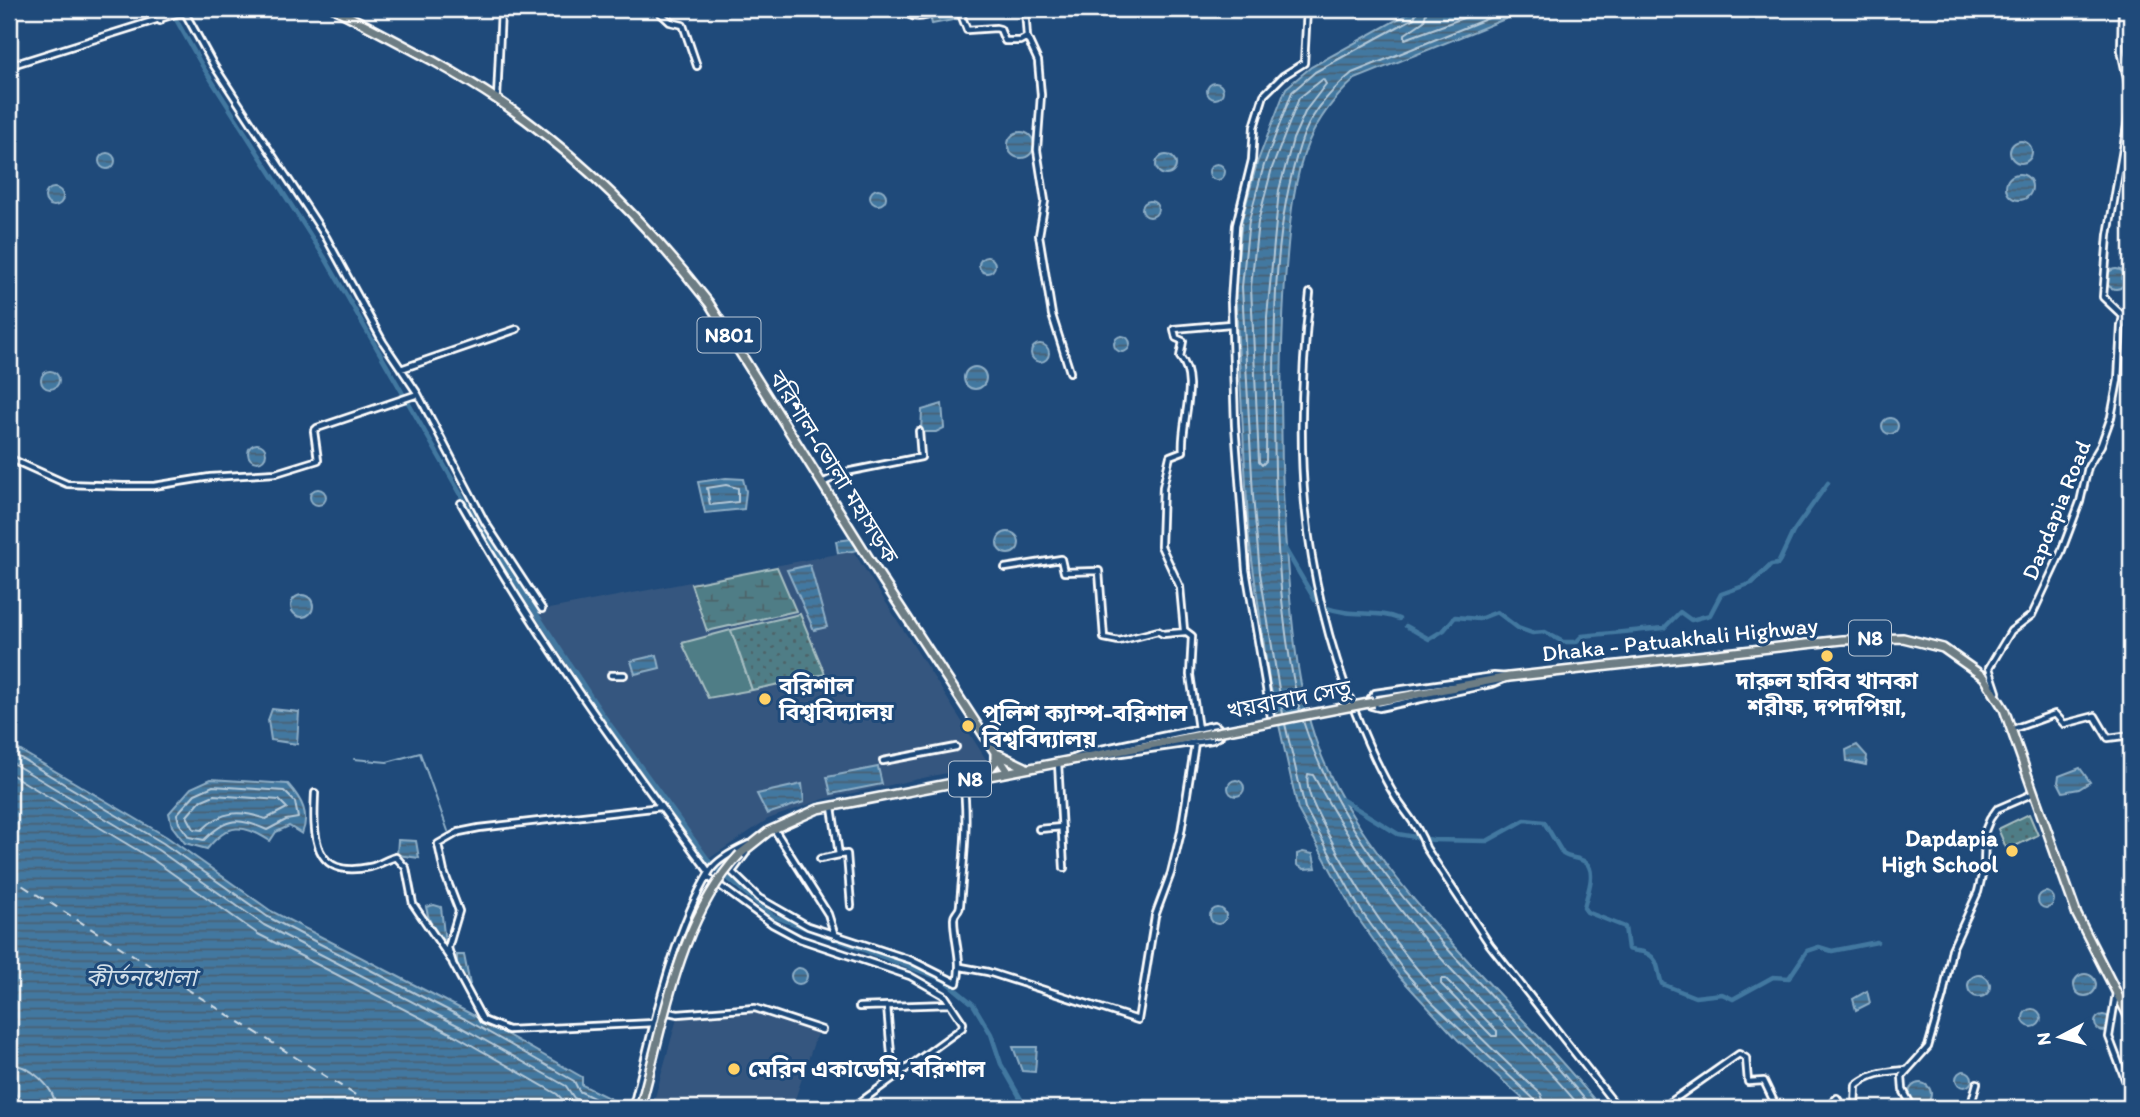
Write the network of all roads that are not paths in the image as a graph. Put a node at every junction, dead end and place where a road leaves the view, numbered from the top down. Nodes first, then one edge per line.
1 (157, 9) edge
2 (191, 9) edge
3 (335, 9) edge
4 (501, 9) edge
5 (656, 9) edge
6 (901, 9) edge
7 (950, 9) edge
8 (959, 9) edge
9 (1025, 9) edge
10 (1307, 9) edge
11 (2122, 9) edge
12 (182, 12) junction
13 (160, 21) junction
14 (1027, 37) junction
15 (9, 66) edge
16 (697, 66) dead end
17 (497, 99) junction
18 (2131, 100) edge
19 (1310, 293) dead end
20 (2131, 304) edge
21 (2123, 316) junction
22 (1230, 324) junction
23 (516, 329) dead end
24 (401, 369) junction
25 (1070, 372) dead end
26 (415, 395) junction
27 (919, 432) dead end
28 (9, 458) edge
29 (821, 484) junction
30 (461, 503) dead end
31 (1005, 568) dead end
32 (542, 609) dead end
33 (1185, 632) junction
34 (611, 674) dead end
35 (624, 675) dead end
36 (1509, 677) junction
37 (1999, 700) junction
38 (1374, 702) joint
39 (1271, 718) dead end
40 (1198, 729) junction
41 (2012, 729) junction
42 (2131, 736) edge
43 (1195, 743) junction
44 (956, 747) dead end
45 (995, 752) junction
46 (883, 761) dead end
47 (1062, 761) junction
48 (1027, 768) junction
49 (1008, 772) junction
50 (985, 776) junction
51 (963, 780) junction
52 (316, 793) dead end
53 (2034, 793) junction
54 (832, 806) junction
55 (661, 807) junction
56 (1062, 827) junction
57 (774, 828) junction
58 (1038, 829) dead end
59 (754, 842) junction
60 (839, 855) junction
61 (820, 859) dead end
62 (1064, 868) dead end
63 (709, 873) junction
64 (852, 906) dead end
65 (835, 936) junction
66 (453, 964) junction
67 (961, 967) junction
68 (2116, 992) junction
69 (951, 1004) junction
70 (887, 1006) junction
71 (859, 1007) dead end
72 (659, 1010) junction
73 (2131, 1021) edge
74 (655, 1023) junction
75 (822, 1030) dead end
76 (1907, 1070) junction
77 (893, 1078) junction
78 (1977, 1083) dead end
79 (2131, 1094) edge
80 (636, 1107) edge
81 (852, 1108) edge
82 (1618, 1108) edge
83 (1662, 1108) edge
84 (1777, 1108) edge
85 (1826, 1108) edge
86 (1843, 1108) edge
87 (1854, 1108) edge
88 (1913, 1108) edge
89 (1970, 1108) edge

1 - 13 street
2 - 12 street
3 - 17 highway, বরিশাল-ভোলা মহাসড়ক / N801
4 - 17 street
5 - 16 street
6 - 7 street
8 - 14 street
9 - 14 street
10 - 22 street
11 - 18 street
12 - 13 street
12 - 24 street
13 - 15 street
14 - 25 street
17 - 29 highway, বরিশাল-ভোলা মহাসড়ক / N801
18 - 21 street
19 - 82 street
20 - 21 street, Dapdapia Road
21 - 37 street, Dapdapia Road
22 - 33 street
22 - 39 street
23 - 24 street
24 - 26 street
26 - 28 street
26 - 32 street
27 - 29 street
29 - 45 highway, বরিশাল-ভোলা মহাসড়ক / N801
30 - 55 street
31 - 33 street
33 - 40 street
34 - 35 street
36 - 36 street
36 - 37 highway, Dhaka - Patuakhali Highway / N8
36 - 38 highway, Dhaka - Patuakhali Highway / N8
37 - 41 highway, Dhaka - Patuakhali Highway / N8
38 - 47 highway, খয়রাবাদ সেতু / N8, bridge
40 - 43 street
40 - 47 street
41 - 42 street
41 - 53 highway, Dhaka - Patuakhali Highway / N8
43 - 47 street
43 - 67 street
44 - 46 street
45 - 48 highway
45 - 49 highway, বরিশাল-ভোলা মহাসড়ক / N801
45 - 50 highway
47 - 48 highway, N8
47 - 56 street
48 - 49 highway, N8
49 - 50 highway, N8
50 - 51 highway, N8
51 - 54 highway, N8
51 - 67 street
52 - 66 street
53 - 68 highway, Dhaka - Patuakhali Highway / N8
53 - 76 street
54 - 57 highway, N8
54 - 60 street
55 - 63 street
55 - 66 street
56 - 58 street
56 - 62 street
57 - 59 highway, N8
57 - 65 street
59 - 63 street
59 - 65 street
59 - 80 highway, N8, bridge
60 - 61 street
60 - 64 street
63 - 69 street
63 - 72 street
65 - 67 street
66 - 74 street
68 - 73 highway, Dhaka - Patuakhali Highway / N8
68 - 79 street
69 - 70 street
69 - 77 street
70 - 71 street
70 - 77 street
72 - 74 street
72 - 75 street
74 - 80 street
76 - 87 street
76 - 88 street
77 - 81 street
78 - 89 street
83 - 84 street
85 - 86 street

